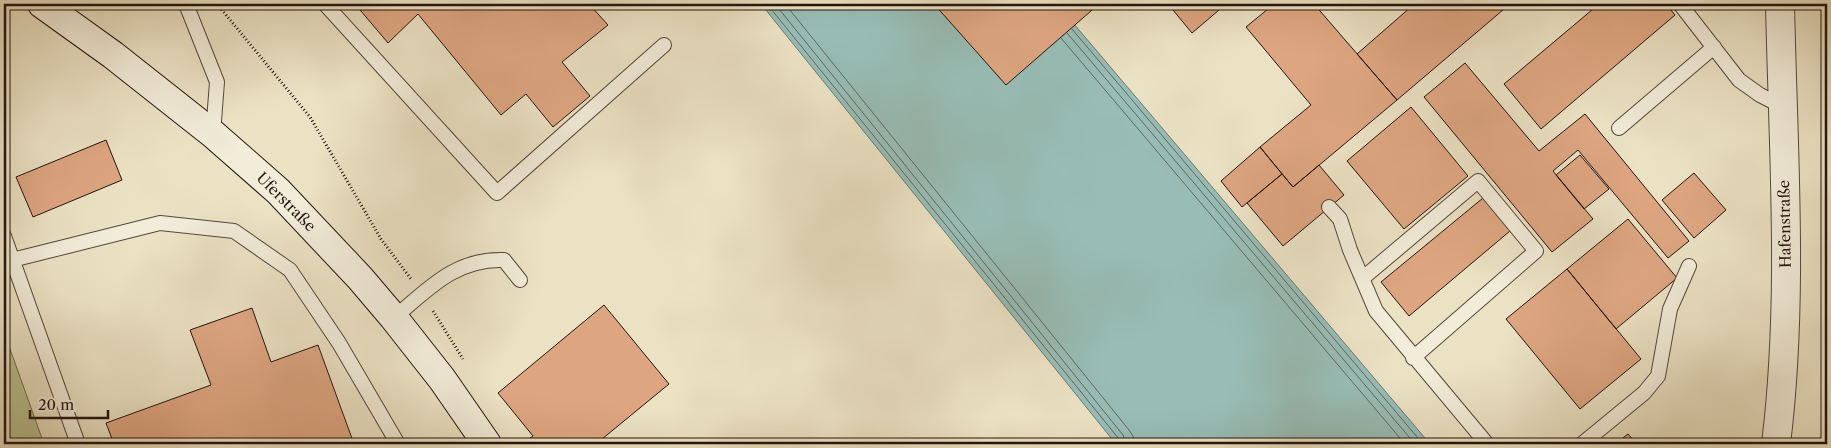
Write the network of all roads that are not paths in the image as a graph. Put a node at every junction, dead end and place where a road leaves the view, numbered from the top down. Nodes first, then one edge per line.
1 (42, 4) edge
2 (186, 4) edge
3 (325, 4) edge
4 (1780, 4) edge
5 (1686, 6) edge
6 (664, 45) dead end
7 (1714, 47) junction
8 (1782, 106) junction
9 (1619, 128) dead end
10 (213, 134) junction
11 (1329, 207) dead end
12 (4, 236) edge
13 (12, 260) junction
14 (1689, 266) dead end
15 (1363, 278) junction
16 (520, 280) dead end
17 (394, 318) junction
18 (1414, 358) junction
19 (78, 444) edge
20 (398, 444) edge
21 (487, 444) edge
22 (1487, 444) edge
23 (1582, 444) edge
24 (1776, 444) edge

1 - 10 main road, Uferstraße
2 - 10 lane
3 - 6 lane
4 - 8 main road, Hafenstraße
5 - 7 lane
7 - 8 lane
7 - 9 lane
8 - 24 main road, Hafenstraße
10 - 17 main road, Uferstraße
11 - 15 lane
12 - 13 lane
13 - 19 lane
13 - 20 lane
14 - 23 lane
15 - 18 lane
15 - 18 lane
16 - 17 lane
17 - 21 main road, Uferstraße
18 - 22 lane

